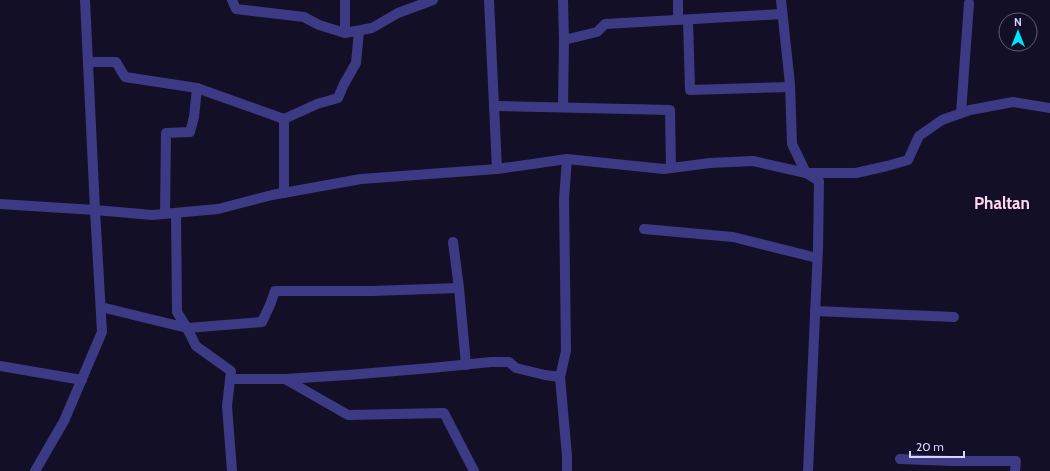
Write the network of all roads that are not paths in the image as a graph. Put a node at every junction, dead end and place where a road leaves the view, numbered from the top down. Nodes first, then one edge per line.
1 (85, 0) edge
2 (232, 0) edge
3 (345, 0) edge
4 (433, 0) edge
5 (489, 0) edge
6 (563, 0) edge
7 (678, 0) edge
8 (780, 0) edge
9 (969, 3) dead end
10 (782, 14) junction
11 (683, 20) junction
12 (359, 31) junction
13 (345, 33) junction
14 (564, 40) junction
15 (88, 62) junction
16 (790, 87) junction
17 (198, 88) junction
18 (494, 106) junction
19 (563, 107) junction
20 (1050, 108) edge
21 (961, 113) junction
22 (284, 119) junction
23 (567, 159) junction
24 (671, 168) junction
25 (497, 169) junction
26 (806, 173) junction
27 (284, 193) junction
28 (0, 204) edge
29 (95, 210) junction
30 (176, 213) junction
31 (165, 214) junction
32 (644, 229) dead end
33 (453, 242) dead end
34 (817, 258) junction
35 (459, 288) junction
36 (101, 307) junction
37 (815, 311) junction
38 (954, 317) dead end
39 (187, 328) junction
40 (466, 365) junction
41 (0, 366) edge
42 (560, 377) junction
43 (230, 379) junction
44 (285, 379) junction
45 (82, 380) junction
46 (900, 459) dead end
47 (952, 466) edge
48 (35, 471) edge
49 (232, 471) edge
50 (474, 471) edge
51 (567, 471) edge
52 (808, 471) edge
53 (1015, 471) edge

1 - 15 street
2 - 13 street
3 - 13 street
4 - 12 street
5 - 18 street
6 - 14 street
7 - 11 street
8 - 10 street
9 - 21 street
10 - 11 street
10 - 16 street
11 - 14 street
11 - 16 street
12 - 13 street
12 - 22 street
14 - 19 street
15 - 17 street
15 - 29 street
16 - 26 street
17 - 22 street
17 - 31 street
18 - 19 street
18 - 25 street
19 - 24 street
20 - 21 street
21 - 26 street
22 - 27 street
23 - 24 street
23 - 25 street
23 - 42 street
24 - 26 street
25 - 27 street
26 - 34 street
27 - 30 street
28 - 29 street
29 - 31 street
29 - 36 street
30 - 31 street
30 - 39 street
32 - 34 street
33 - 35 street
34 - 37 street
35 - 39 street
35 - 40 street
36 - 39 street
36 - 45 street
37 - 38 street
37 - 52 street
39 - 43 street
40 - 42 street
40 - 44 street
41 - 45 street
42 - 51 street
43 - 44 street
43 - 49 street
44 - 50 street
45 - 48 street
46 - 47 street
47 - 53 street

